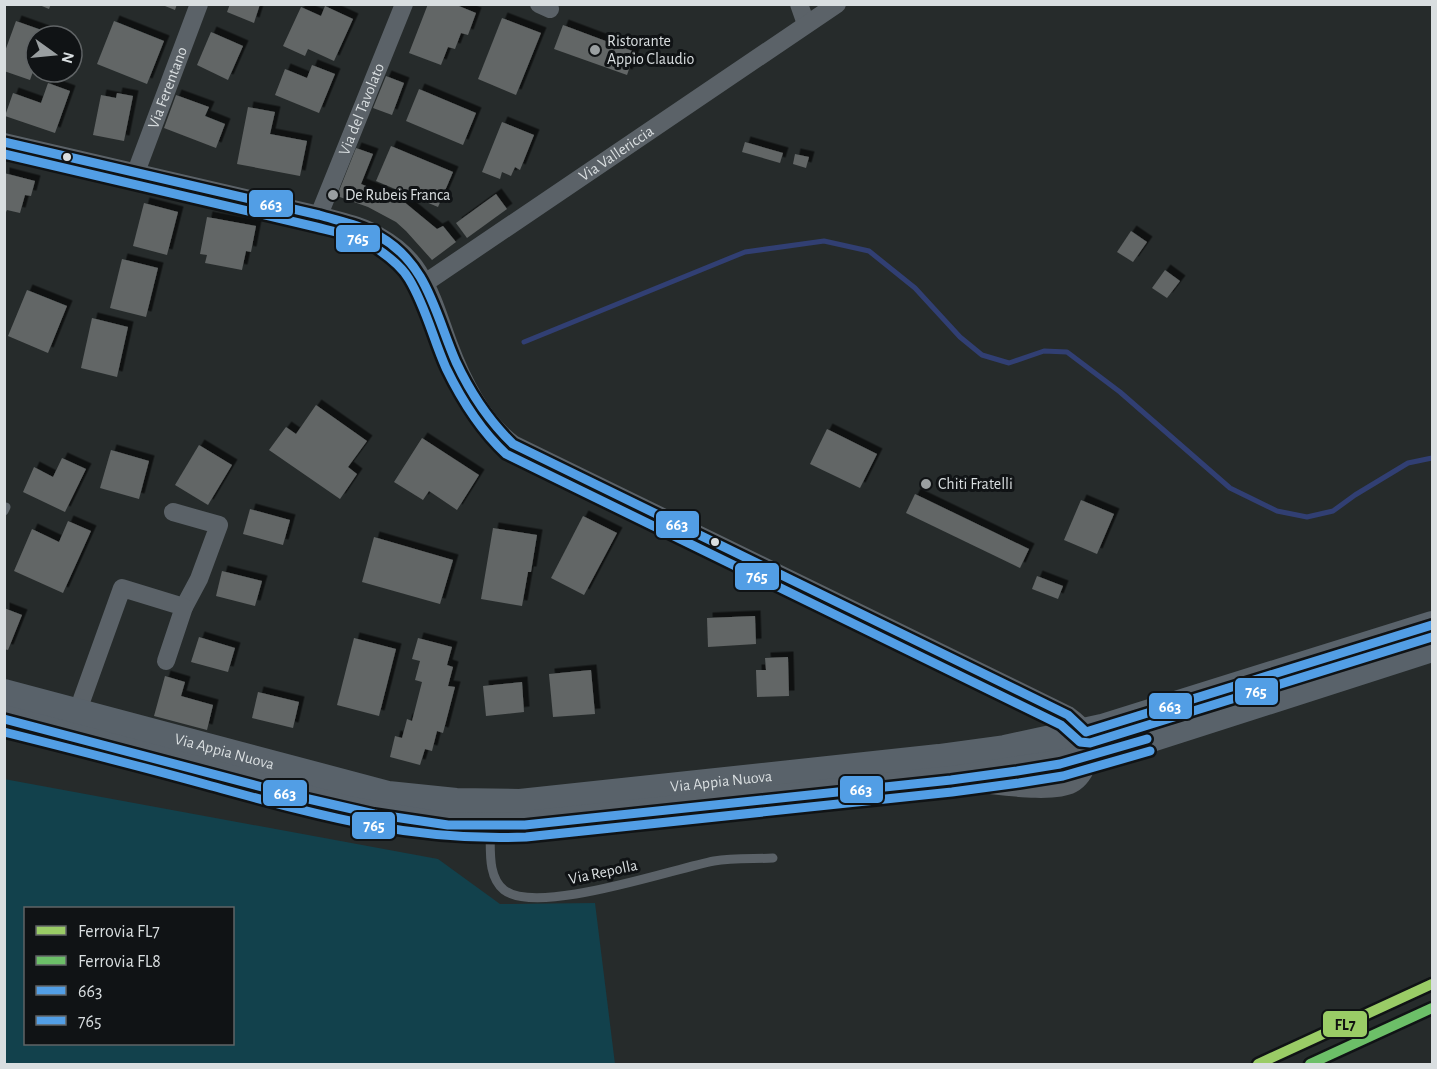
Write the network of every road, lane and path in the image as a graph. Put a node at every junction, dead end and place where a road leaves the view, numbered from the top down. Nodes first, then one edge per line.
1 (199, 4) edge
2 (404, 4) edge
3 (799, 4) edge
4 (837, 4) edge
5 (806, 24) junction
6 (4, 142) edge
7 (136, 172) junction
8 (319, 215) junction
9 (425, 283) junction
10 (173, 512) dead end
11 (184, 607) junction
12 (1432, 625) edge
13 (1432, 648) edge
14 (166, 661) dead end
15 (4, 693) edge
16 (77, 713) junction
17 (4, 719) edge
18 (1088, 744) junction
19 (490, 827) junction
20 (773, 858) dead end

1 - 7 street, Via Ferentano
2 - 8 street, Via del Tavolato
3 - 5 street
4 - 5 street, Via Vallericcia
5 - 9 street, Via Vallericcia
6 - 7 street
7 - 8 street
8 - 9 street
9 - 18 street
10 - 11 street
11 - 14 street
11 - 16 street
12 - 18 main road, Via Appia Nuova
13 - 18 main road, Via Appia Nuova
15 - 16 main road, Via Appia Nuova
16 - 18 main road, Via Appia Nuova
17 - 19 main road, Via Appia Nuova
18 - 19 main road, Via Appia Nuova
19 - 20 lane, Via Repolla

